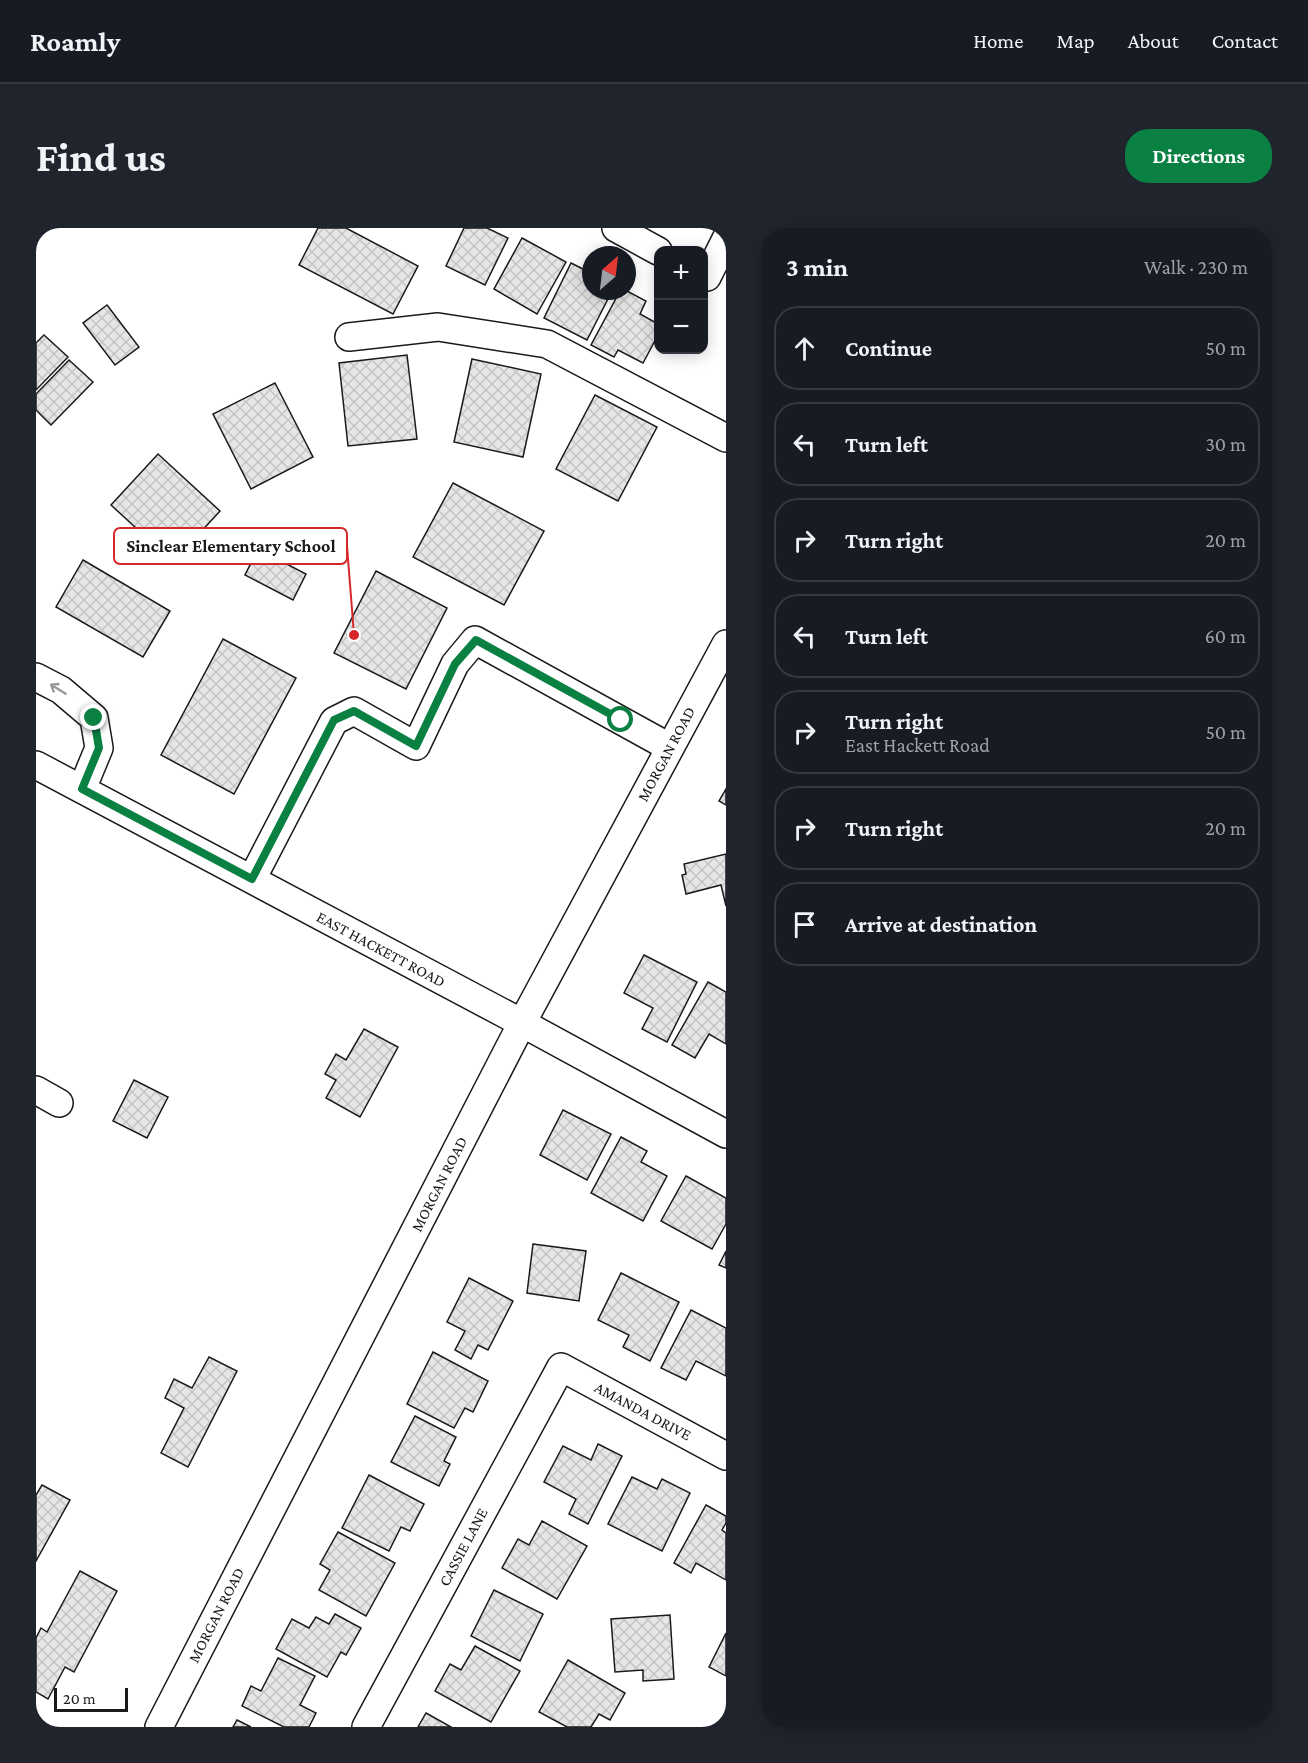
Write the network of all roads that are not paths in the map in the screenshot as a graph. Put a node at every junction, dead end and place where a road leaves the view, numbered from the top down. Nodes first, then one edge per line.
1 (616, 228) edge
2 (726, 239) edge
3 (654, 249) edge
4 (708, 271) edge
5 (349, 337) dead end
6 (726, 438) edge
7 (726, 644) edge
8 (36, 677) edge
9 (669, 747) junction
10 (36, 765) edge
11 (82, 789) junction
12 (252, 879) junction
13 (522, 1023) junction
14 (726, 1134) edge
15 (561, 1366) joint
16 (726, 1456) edge
17 (159, 1727) edge
18 (366, 1727) edge

1 - 3 street
2 - 4 street
5 - 6 street
7 - 9 street, MORGAN ROAD
11 -> 8 street
9 - 12 street
9 - 13 street, MORGAN ROAD
10 - 11 street, EAST HACKETT ROAD
11 - 12 street, EAST HACKETT ROAD
12 - 13 street, EAST HACKETT ROAD
13 - 14 street, EAST HACKETT ROAD
13 - 17 street, MORGAN ROAD
15 - 16 street, AMANDA DRIVE
15 - 18 street, CASSIE LANE

